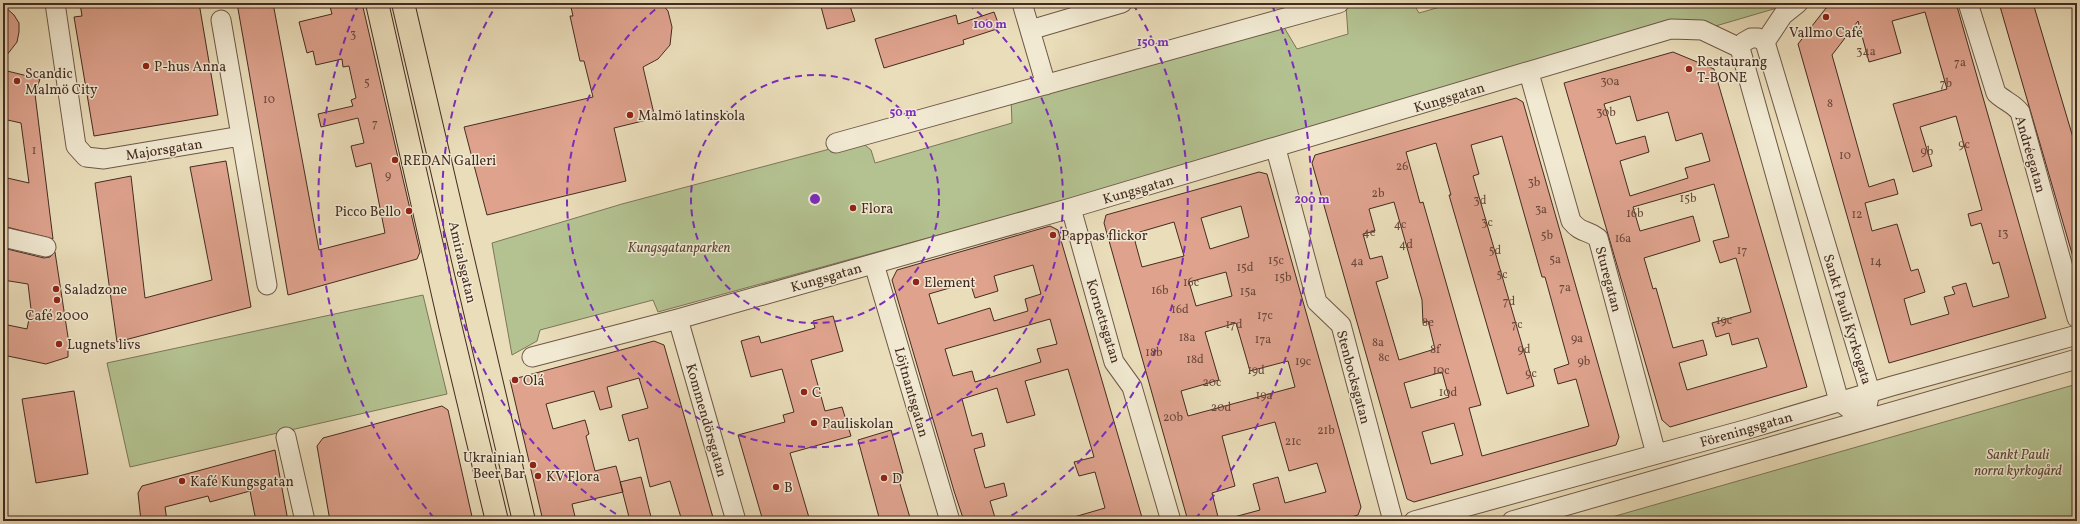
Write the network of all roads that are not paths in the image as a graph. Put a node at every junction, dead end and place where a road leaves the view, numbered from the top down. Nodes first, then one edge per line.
1 (55, 3) edge
2 (377, 3) edge
3 (404, 3) edge
4 (1022, 3) edge
5 (1122, 3) edge
6 (1339, 3) edge
7 (1798, 3) edge
8 (1968, 3) edge
9 (222, 20) dead end
10 (1030, 30) junction
11 (1765, 42) junction
12 (1740, 48) junction
13 (1529, 73) junction
14 (1046, 84) junction
15 (241, 136) junction
16 (836, 143) dead end
17 (1276, 148) junction
18 (1071, 208) junction
19 (3, 237) edge
20 (46, 247) dead end
21 (874, 264) junction
22 (267, 285) dead end
23 (2077, 318) edge
24 (678, 319) junction
25 (2077, 335) edge
26 (532, 357) dead end
27 (2077, 359) edge
28 (1870, 392) junction
29 (1839, 401) junction
30 (1864, 420) junction
31 (286, 437) dead end
32 (1656, 454) junction
33 (305, 521) edge
34 (496, 521) edge
35 (524, 521) edge
36 (736, 521) edge
37 (950, 521) edge
38 (1171, 521) edge
39 (1393, 521) edge
40 (1414, 521) edge
41 (1512, 521) edge

1 - 15 street, Majorsgatan
2 - 34 main road, Amiralsgatan
3 - 35 main road, Amiralsgatan
4 - 10 street
5 - 10 street
6 - 14 street
7 - 11 street
8 - 23 street, Andréegatan
9 - 15 street
10 - 14 street
11 - 12 street
11 - 28 street, Sankt Pauli Kyrkogata
12 - 13 street, Kungsgatan
12 - 29 street, Sankt Pauli Kyrkogata
13 - 17 street, Kungsgatan
13 - 32 street, Sturegatan
14 - 16 street
15 - 22 street
17 - 18 street, Kungsgatan
17 - 39 street, Stenbocksgatan
18 - 21 street, Kungsgatan
18 - 38 street, Kornettsgatan
19 - 20 street
21 - 24 street, Kungsgatan
21 - 37 street, Löjtnantsgatan
24 - 26 street, Kungsgatan
24 - 36 street, Kommendörsgatan
25 - 28 street, Föreningsgatan
27 - 30 street, Föreningsgatan
28 - 29 street, Föreningsgatan
28 - 30 street, Sankt Pauli Kyrkogata
29 - 30 street
29 - 32 street, Föreningsgatan
30 - 41 street, Föreningsgatan
31 - 33 street
32 - 40 street, Föreningsgatan

